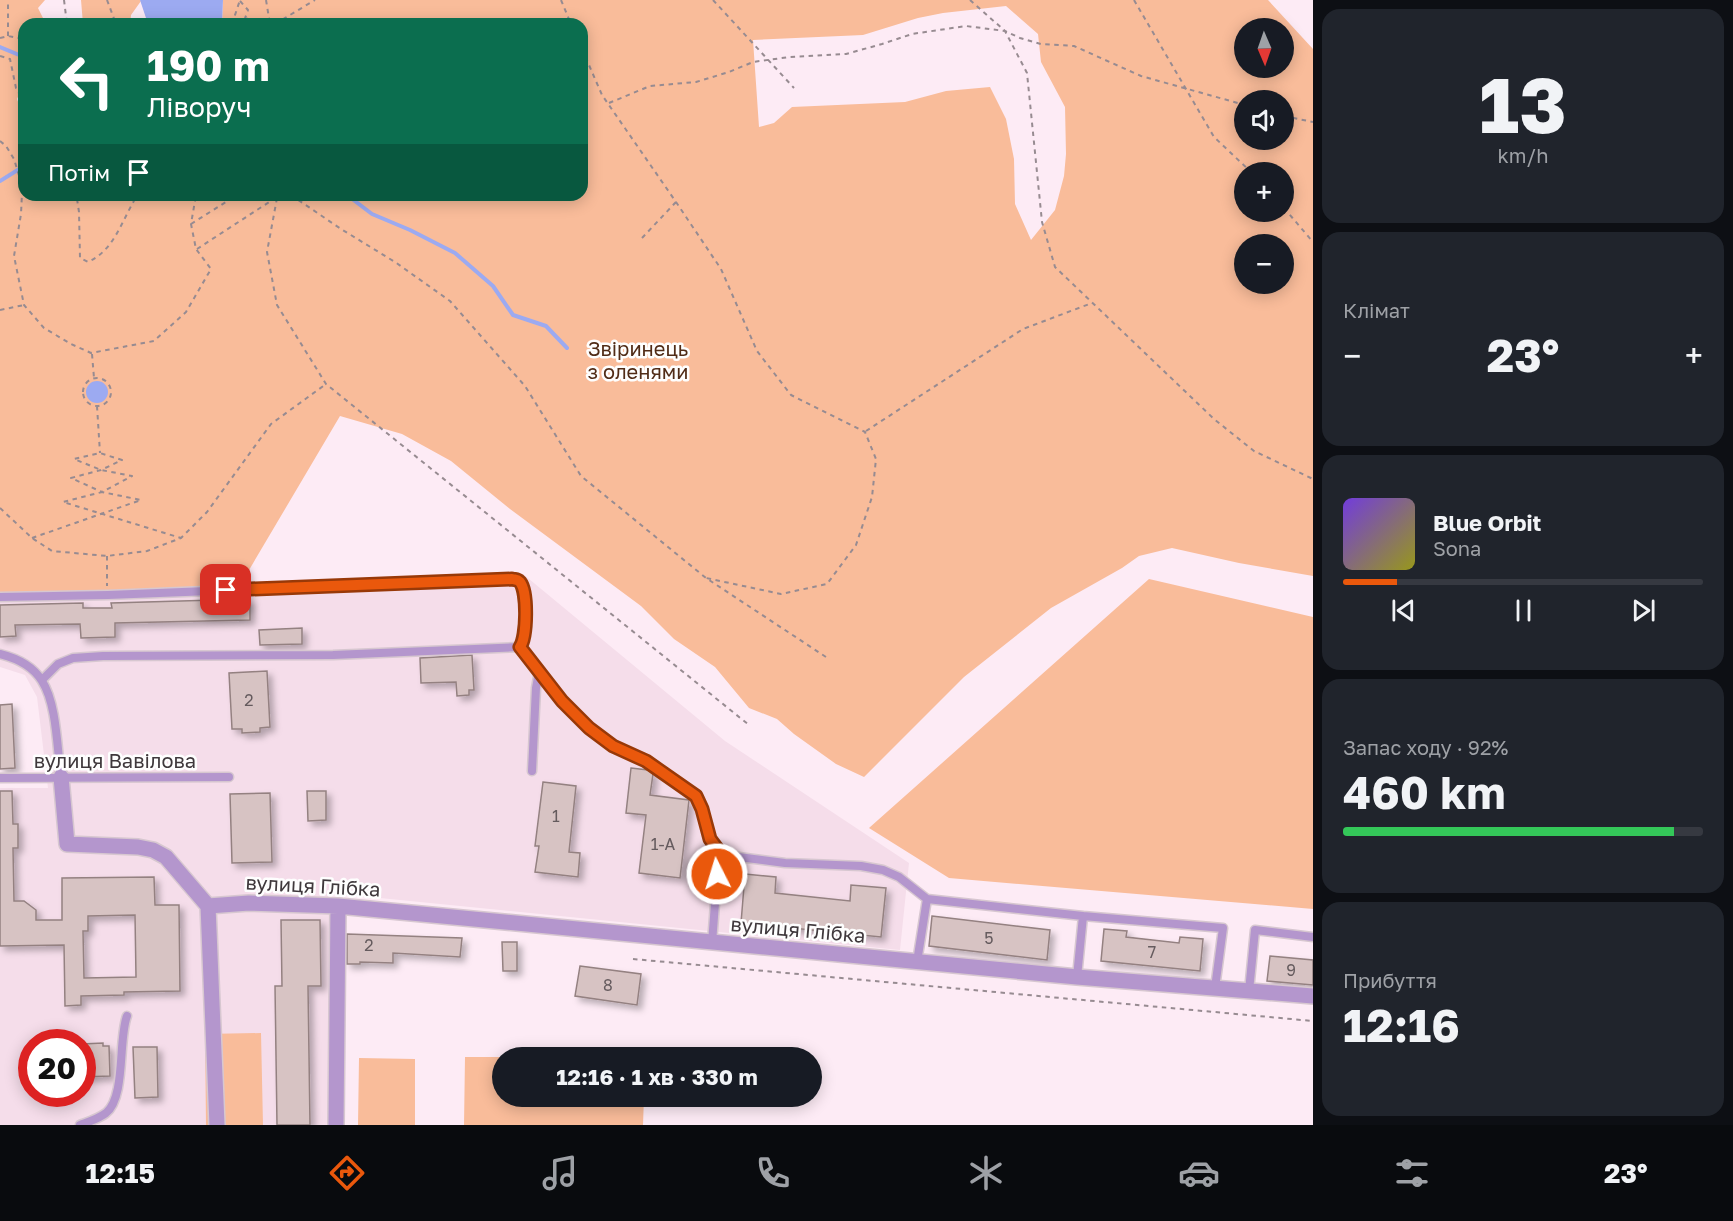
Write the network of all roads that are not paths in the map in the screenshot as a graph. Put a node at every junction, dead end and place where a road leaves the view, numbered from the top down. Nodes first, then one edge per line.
1 (0, 597) edge
2 (520, 647) junction
3 (0, 654) edge
4 (539, 672) junction
5 (42, 680) junction
6 (532, 771) dead end
7 (61, 777) junction
8 (230, 777) dead end
9 (0, 778) edge
10 (719, 851) junction
11 (927, 899) junction
12 (208, 906) junction
13 (338, 906) junction
14 (1083, 916) junction
15 (1313, 937) edge
16 (712, 943) junction
17 (917, 962) junction
18 (1077, 977) junction
19 (1215, 988) junction
20 (1249, 991) junction
21 (1313, 996) edge
22 (127, 1016) dead end
23 (80, 1125) edge
24 (217, 1125) edge
25 (336, 1125) edge

1 - 2 lane
2 - 4 lane
2 - 5 lane
3 - 5 lane
4 - 6 lane
4 - 10 lane
5 - 7 lane
7 - 8 lane, вулиця Вавілова
7 - 9 lane, вулиця Вавілова
7 - 12 street
10 - 11 lane
10 - 16 lane
11 - 14 lane
11 - 17 lane
12 - 13 street, вулиця Глібка
12 - 24 street
13 - 16 street, вулиця Глібка
13 - 25 street
14 - 18 lane
14 - 19 lane
15 - 20 lane
16 - 17 street, вулиця Глібка
17 - 18 street, вулиця Глібка
18 - 19 street, вулиця Глібка
19 - 20 street, вулиця Глібка
20 - 21 street, вулиця Глібка
22 - 23 lane

